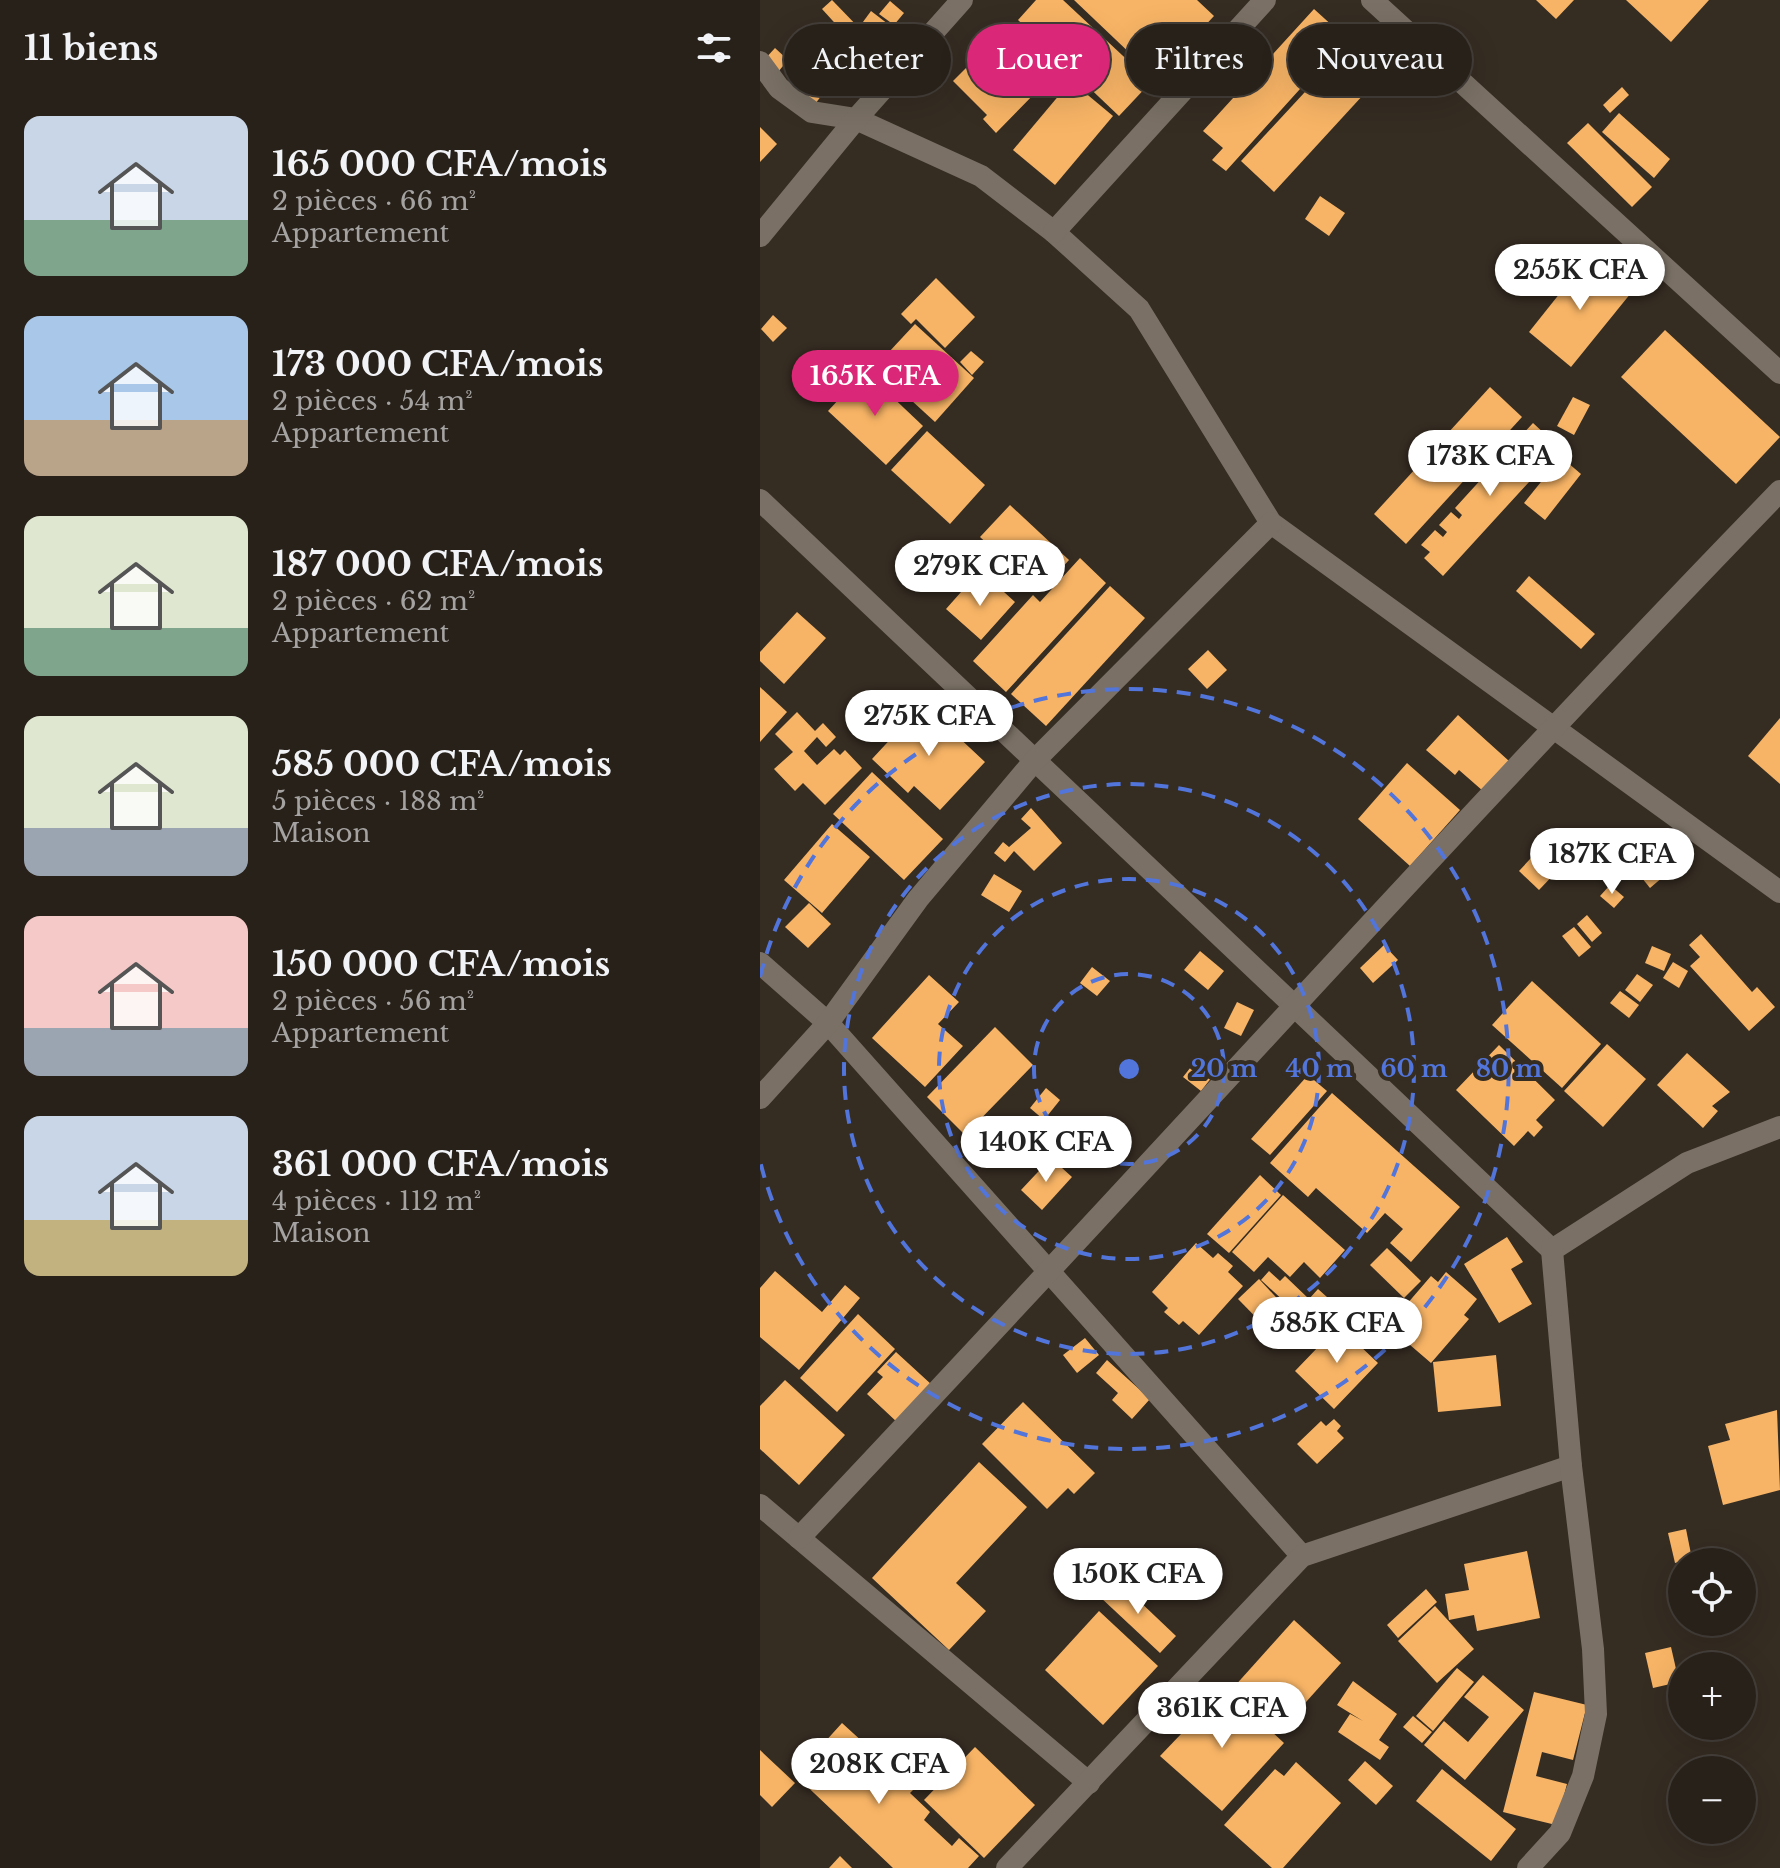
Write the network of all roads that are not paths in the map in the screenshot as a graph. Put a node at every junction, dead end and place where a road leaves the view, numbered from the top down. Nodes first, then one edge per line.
1 (962, 0) edge
2 (1265, 0) edge
3 (1372, 0) edge
4 (760, 62) edge
5 (856, 119) junction
6 (1054, 232) junction
7 (760, 236) edge
8 (1780, 373) edge
9 (1780, 491) edge
10 (760, 500) edge
11 (1271, 523) junction
12 (1552, 725) junction
13 (1035, 760) junction
14 (1780, 892) edge
15 (760, 963) edge
16 (1295, 1006) junction
17 (828, 1023) junction
18 (760, 1098) edge
19 (1780, 1127) edge
20 (1552, 1250) junction
21 (1050, 1273) junction
22 (1571, 1466) junction
23 (760, 1505) edge
24 (799, 1538) junction
25 (1302, 1556) junction
26 (1089, 1783) junction
27 (1007, 1868) edge
28 (1528, 1868) edge

1 - 5 street
2 - 6 street
3 - 8 street
4 - 5 street
5 - 6 street
5 - 7 street
6 - 11 street
9 - 12 street
10 - 13 street
11 - 12 street
11 - 13 street
12 - 14 street
12 - 16 street
13 - 16 street
13 - 17 street
15 - 17 street
16 - 20 street
16 - 21 street
17 - 18 street
17 - 21 street
19 - 20 street
20 - 22 street
21 - 24 street
21 - 25 street
22 - 25 street
22 - 28 street
23 - 24 street
24 - 26 street
25 - 26 street
26 - 27 street

